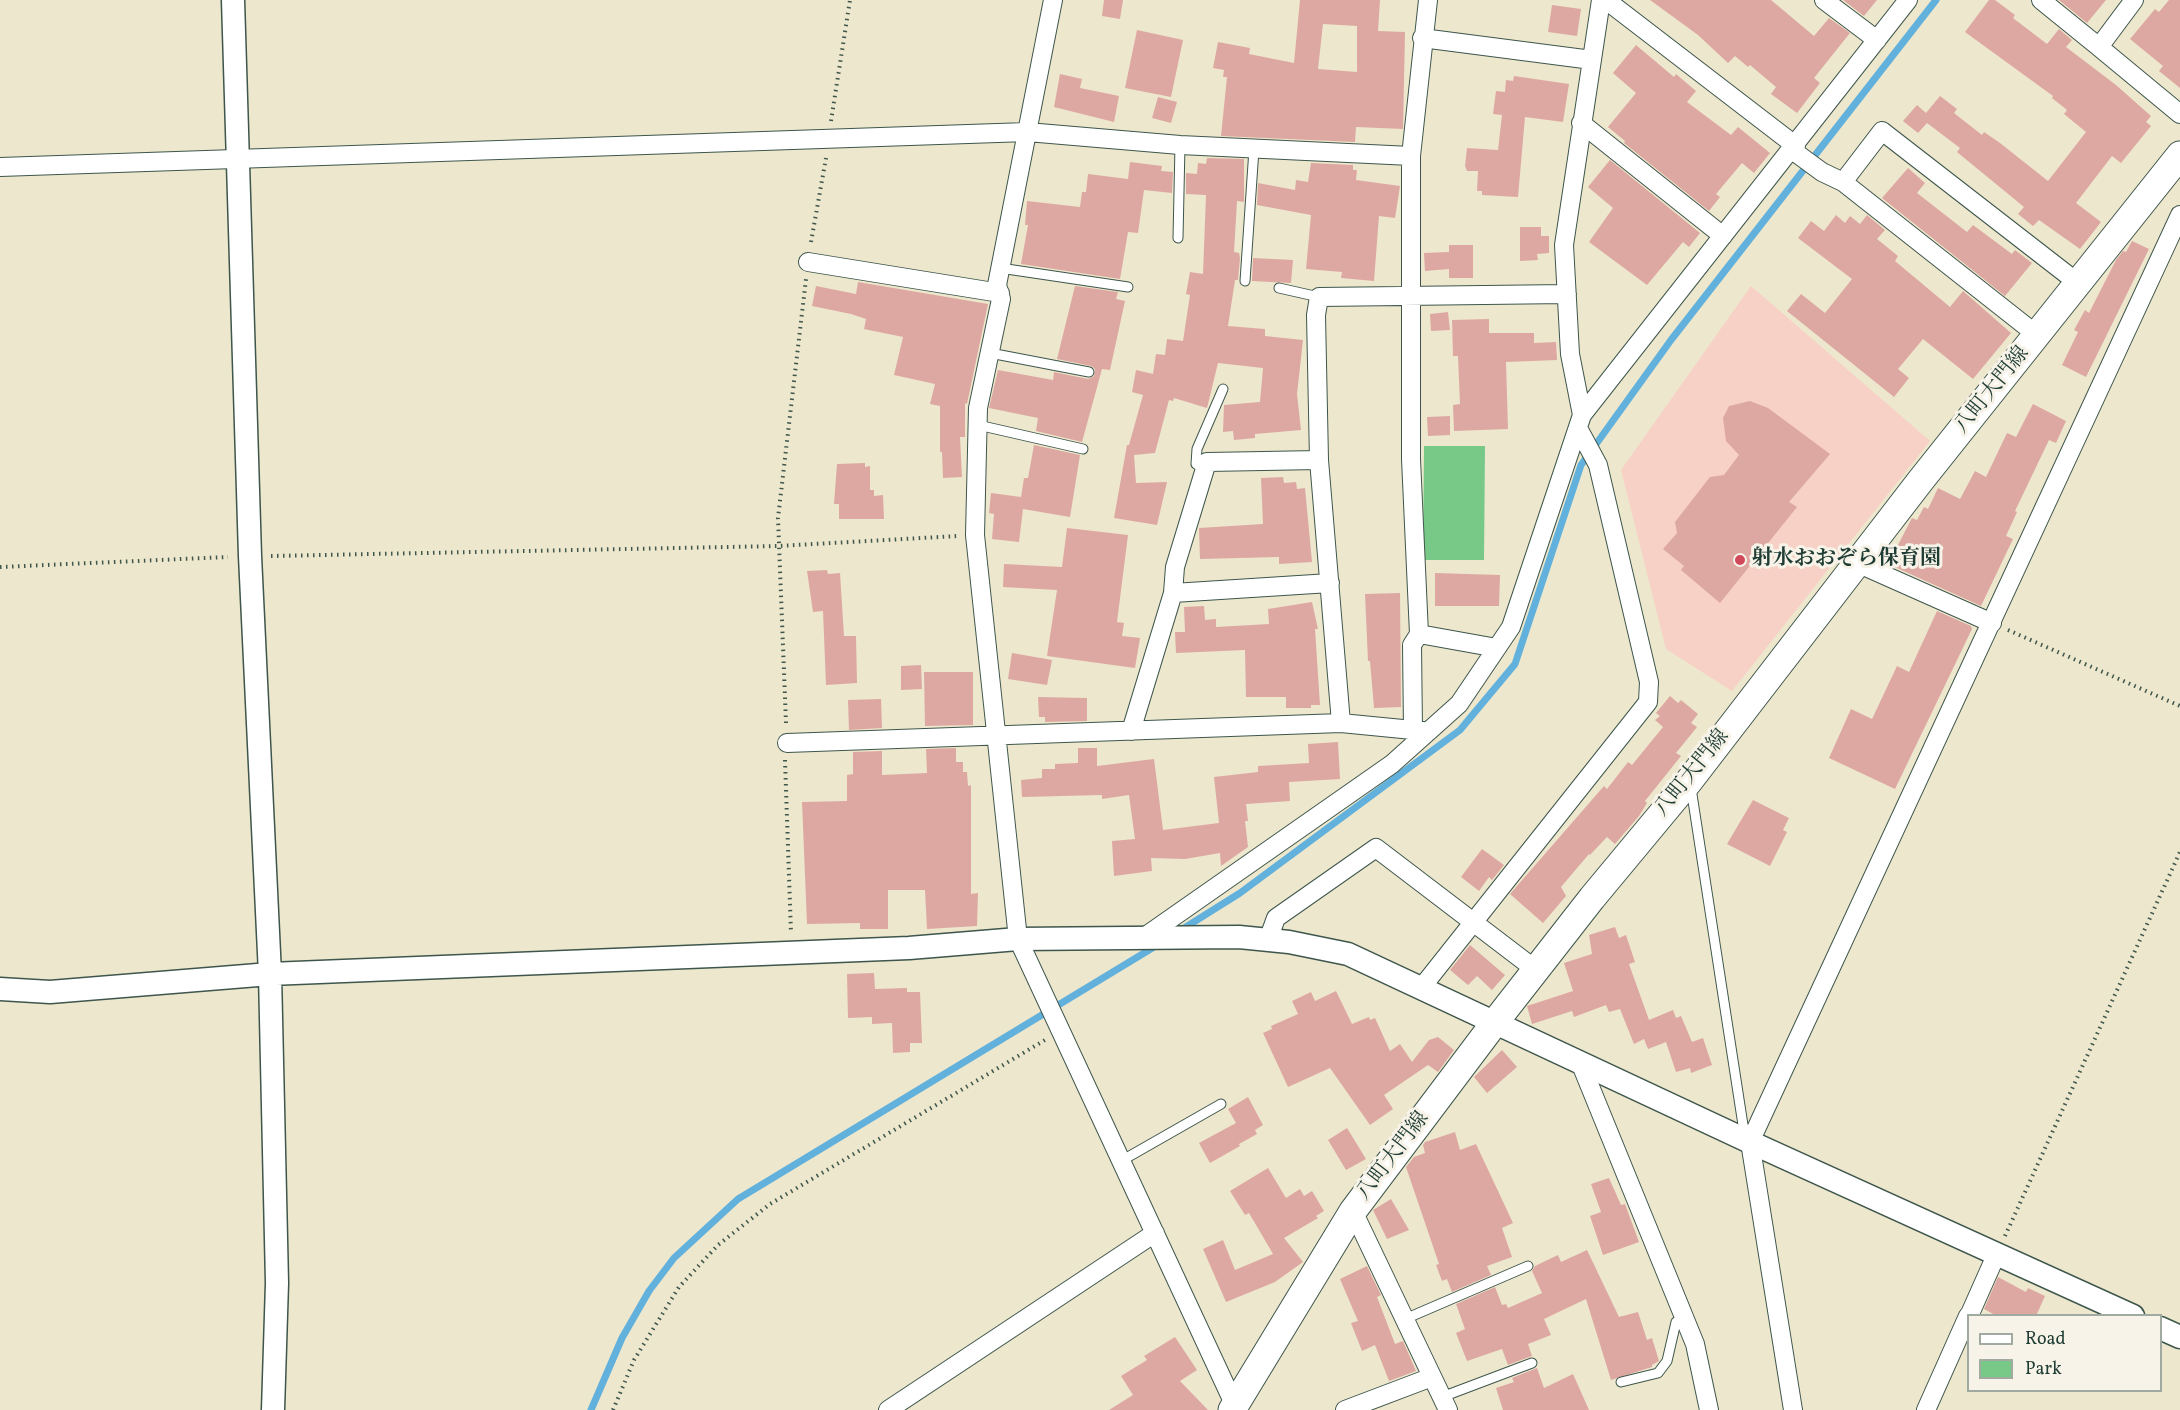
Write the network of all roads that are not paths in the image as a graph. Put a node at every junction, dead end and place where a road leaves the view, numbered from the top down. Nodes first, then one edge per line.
1 (233, 0) edge
2 (1053, 0) edge
3 (1428, 0) edge
4 (1601, 0) edge
5 (1606, 0) edge
6 (1824, 0) edge
7 (1908, 0) edge
8 (2041, 0) edge
9 (2134, 0) edge
10 (1422, 38) junction
11 (1876, 40) junction
12 (2099, 46) junction
13 (1592, 60) junction
14 (2180, 114) edge
15 (1581, 123) junction
16 (1028, 132) junction
17 (1180, 145) junction
18 (1254, 149) junction
19 (1797, 152) junction
20 (2180, 155) edge
21 (1411, 156) junction
22 (238, 159) junction
23 (0, 167) edge
24 (1843, 182) junction
25 (2180, 215) edge
26 (1723, 236) junction
27 (1178, 238) dead end
28 (808, 262) road end
29 (1000, 268) junction
30 (1245, 281) dead end
31 (2078, 283) junction
32 (1128, 287) dead end
33 (1279, 288) dead end
34 (1000, 294) junction
35 (1567, 294) junction
36 (1410, 296) junction
37 (1319, 297) junction
38 (2037, 335) junction
39 (990, 353) junction
40 (1089, 372) dead end
41 (1223, 389) dead end
42 (1580, 422) junction
43 (978, 425) junction
44 (1083, 449) dead end
45 (1319, 460) junction
46 (1205, 469) junction
47 (1857, 563) junction
48 (1330, 583) junction
49 (1173, 592) junction
50 (1992, 623) junction
51 (1419, 634) junction
52 (1497, 648) junction
53 (1341, 723) junction
54 (1131, 731) junction
55 (1421, 731) junction
56 (995, 736) junction
57 (787, 742) road end
58 (1690, 780) junction
59 (1473, 922) junction
60 (1143, 938) junction
61 (1018, 939) junction
62 (1268, 940) junction
63 (1536, 970) junction
64 (270, 974) junction
65 (1422, 987) junction
66 (0, 989) edge
67 (1496, 1021) junction
68 (1580, 1062) junction
69 (1221, 1104) dead end
70 (1750, 1142) junction
71 (1121, 1161) junction
72 (1353, 1211) junction
73 (1155, 1233) junction
74 (1997, 1253) junction
75 (1528, 1266) dead end
76 (1970, 1314) edge
77 (2129, 1314) edge
78 (1684, 1318) junction
79 (1405, 1319) junction
80 (1967, 1320) edge
81 (2162, 1329) edge
82 (2180, 1337) edge
83 (1532, 1363) dead end
84 (1432, 1377) junction
85 (1621, 1382) dead end
86 (1445, 1404) edge
87 (1234, 1408) edge
88 (273, 1410) edge
89 (888, 1410) edge
90 (1345, 1410) edge
91 (1709, 1410) edge
92 (1793, 1410) edge
93 (1926, 1410) edge

1 - 22 street
2 - 16 street
3 - 10 street
4 - 13 street
5 - 19 street
6 - 11 street
7 - 11 street
8 - 12 street
9 - 12 street
10 - 13 street
10 - 21 street
11 - 19 street
12 - 14 street
13 - 15 street
15 - 26 street
15 - 35 street
16 - 17 street
16 - 22 street
16 - 29 street
17 - 18 street
17 - 27 lane
18 - 21 street
18 - 30 lane
19 - 24 street
19 - 26 street
20 - 31 main road, 八町大門線
21 - 36 street
22 - 23 street
22 - 64 street
24 - 31 street
24 - 38 street
25 - 50 street
26 - 42 street
28 - 34 street
29 - 32 lane
29 - 34 street
31 - 38 main road, 八町大門線
33 - 37 lane
34 - 39 street
35 - 36 street
35 - 42 street
36 - 37 street
36 - 51 street
37 - 45 street
38 - 47 main road, 八町大門線
39 - 40 lane
39 - 43 street
41 - 46 lane
42 - 52 street
42 - 59 street
43 - 44 lane
43 - 56 street
45 - 46 street
45 - 48 street
46 - 49 street
47 - 50 street
47 - 58 main road, 八町大門線
48 - 49 street
48 - 53 street
49 - 54 street
50 - 70 street
51 - 52 street
51 - 55 street
52 - 55 street
53 - 54 street
53 - 55 street
54 - 56 street
55 - 60 street
56 - 57 street
56 - 61 street
58 - 63 main road, 八町大門線
58 - 70 lane
59 - 62 street
59 - 63 street
59 - 65 street
60 - 61 street
60 - 62 street
61 - 64 street
61 - 71 street
62 - 65 street
63 - 67 main road, 八町大門線
64 - 66 street
64 - 88 street
65 - 67 street
67 - 68 street
67 - 72 main road, 八町大門線
68 - 70 street
68 - 78 street
69 - 71 lane
70 - 74 street
70 - 92 street
71 - 73 street
72 - 79 street
72 - 87 main road, 八町大門線
73 - 87 street
73 - 89 street
74 - 76 street
74 - 77 street
75 - 79 lane
78 - 85 lane
78 - 91 street
79 - 84 street
80 - 93 street
81 - 82 street
83 - 86 lane
84 - 86 street
84 - 90 street

